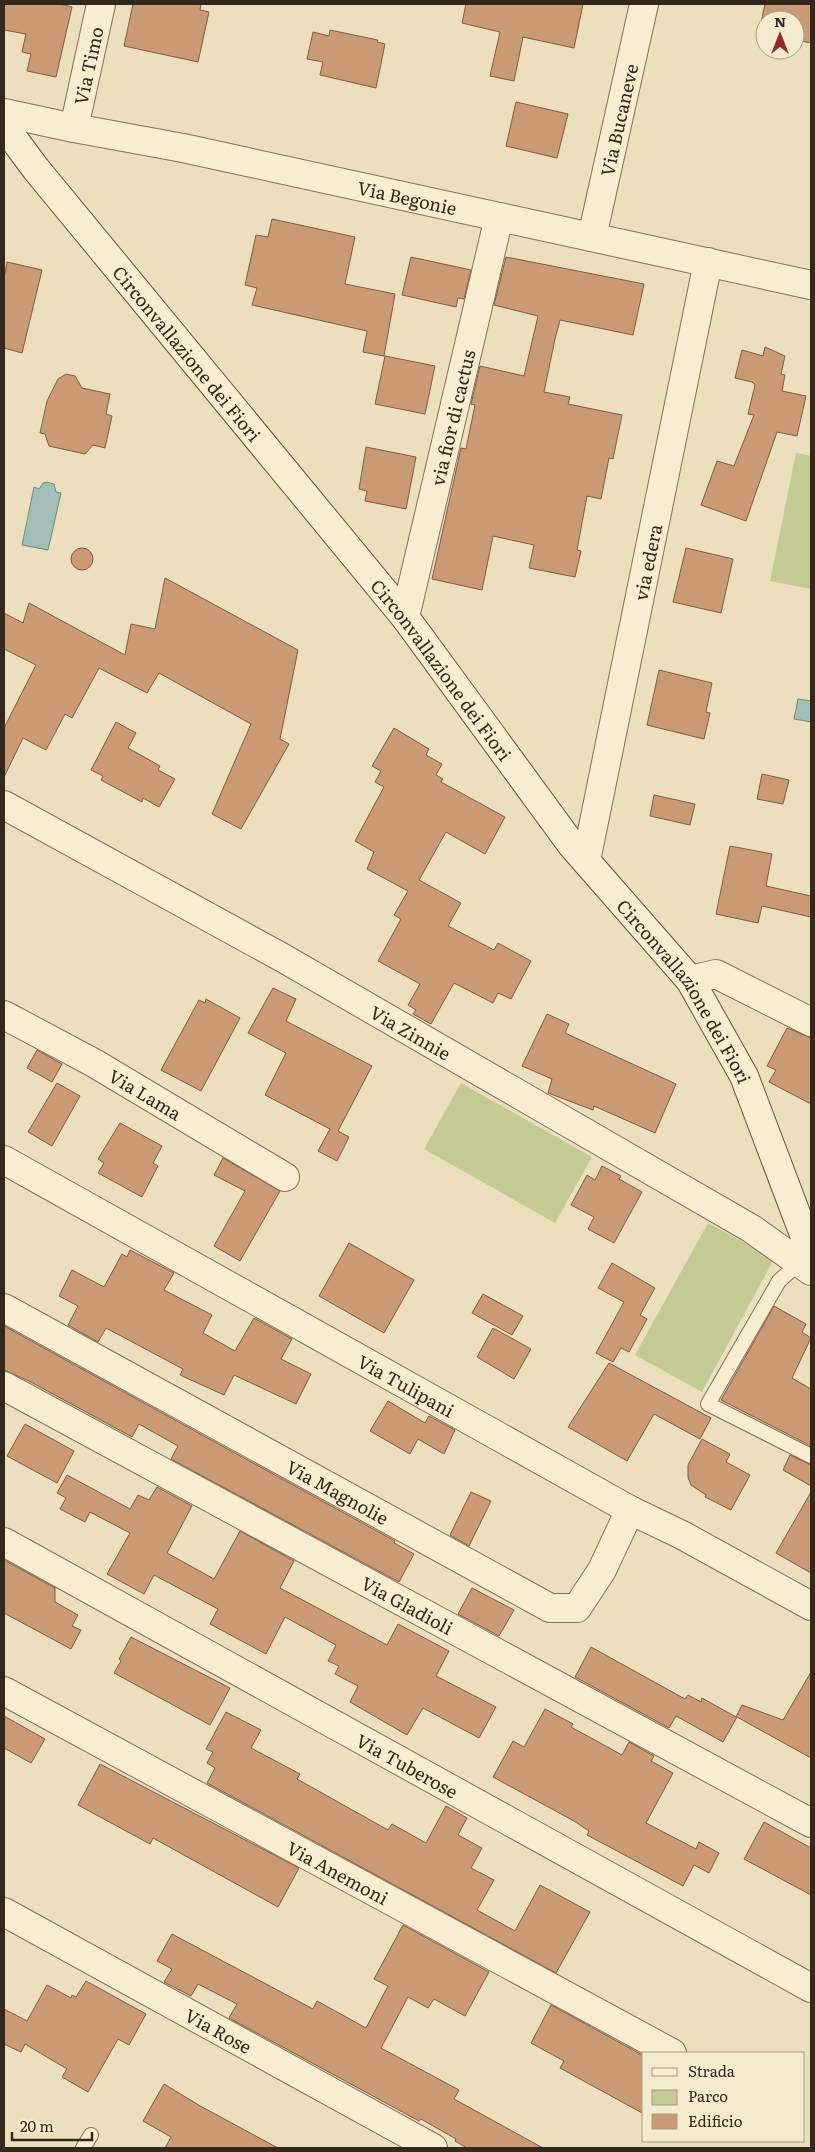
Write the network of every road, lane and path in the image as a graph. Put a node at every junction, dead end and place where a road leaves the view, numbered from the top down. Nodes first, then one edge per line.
1 (101, 4) edge
2 (644, 4) edge
3 (4, 113) edge
4 (4, 126) edge
5 (74, 128) junction
6 (499, 217) junction
7 (592, 237) junction
8 (708, 262) junction
9 (811, 285) edge
10 (405, 617) junction
11 (4, 805) edge
12 (586, 861) junction
13 (690, 980) junction
14 (4, 1015) edge
15 (811, 1022) edge
16 (4, 1160) edge
17 (285, 1177) dead end
18 (807, 1262) edge
19 (4, 1308) edge
20 (4, 1386) edge
21 (811, 1456) edge
22 (630, 1510) junction
23 (4, 1542) edge
24 (811, 1606) edge
25 (4, 1690) edge
26 (811, 1823) edge
27 (4, 1912) edge
28 (811, 1988) edge
29 (670, 2052) edge
30 (91, 2135) dead end
31 (83, 2148) edge
32 (433, 2148) edge

1 - 5 street, Via Timo
2 - 7 street, Via Bucaneve
3 - 5 street, Via Begonie
4 - 10 street, Circonvallazione dei Fiori
5 - 6 street, Via Begonie
6 - 7 street, Via Begonie
6 - 10 street, via fior di cactus
7 - 8 street, Via Begonie
8 - 9 street, Via Begonie
8 - 12 street, via edera
10 - 12 street, Circonvallazione dei Fiori
11 - 18 street, Via Zinnie
12 - 13 street, Circonvallazione dei Fiori
13 - 15 street
13 - 18 street, Circonvallazione dei Fiori
14 - 17 street, Via Lama
16 - 22 street, Via Tulipani
18 - 21 lane
19 - 22 street, Via Magnolie
20 - 26 street, Via Gladioli
22 - 24 street, Via Tulipani
23 - 28 street, Via Tuberose
25 - 29 street, Via Anemoni
27 - 32 street, Via Rose
30 - 31 lane

